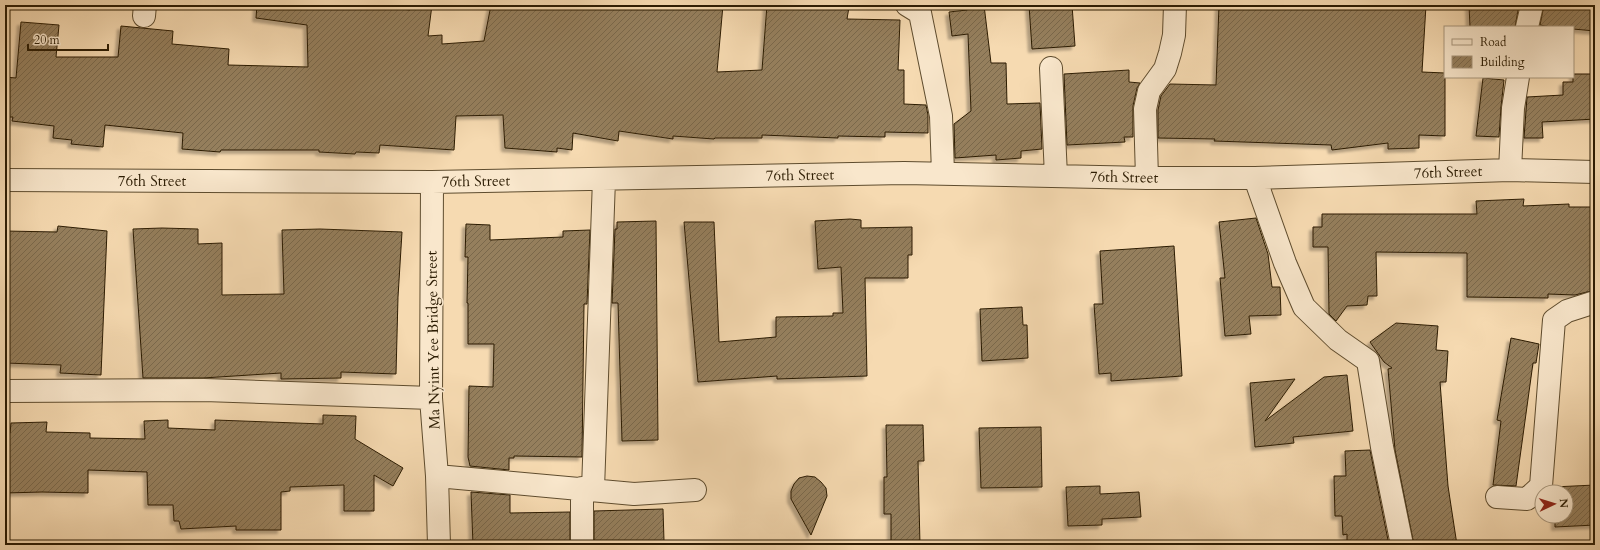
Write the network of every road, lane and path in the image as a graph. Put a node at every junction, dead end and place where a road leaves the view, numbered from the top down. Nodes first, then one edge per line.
1 (907, 5) edge
2 (1175, 5) edge
3 (1532, 5) edge
4 (1527, 26) edge
5 (1051, 68) dead end
6 (1518, 78) edge
7 (1510, 170) junction
8 (1595, 172) edge
9 (943, 173) junction
10 (1056, 176) junction
11 (1147, 178) junction
12 (1254, 178) junction
13 (604, 179) junction
14 (5, 180) edge
15 (432, 182) junction
16 (1595, 302) edge
17 (5, 391) edge
18 (431, 398) junction
19 (437, 476) junction
20 (587, 488) junction
21 (695, 490) dead end
22 (1497, 497) dead end
23 (438, 545) edge
24 (582, 545) edge
25 (1402, 545) edge

1 - 9 street
2 - 11 street
3 - 4 street
5 - 10 street
6 - 7 street
7 - 8 street, 76th Street
7 - 12 street, 76th Street
9 - 10 street, 76th Street
9 - 13 street, 76th Street
10 - 11 street, 76th Street
11 - 12 street, 76th Street
12 - 25 street
13 - 15 street, 76th Street
13 - 20 street
14 - 15 street, 76th Street
15 - 18 street, Ma Nyint Yee Bridge Street
16 - 22 street
17 - 18 street
18 - 19 street, Ma Nyint Yee Bridge Street
19 - 20 street
19 - 23 street, Ma Nyint Yee Bridge Street
20 - 21 street
20 - 24 street

